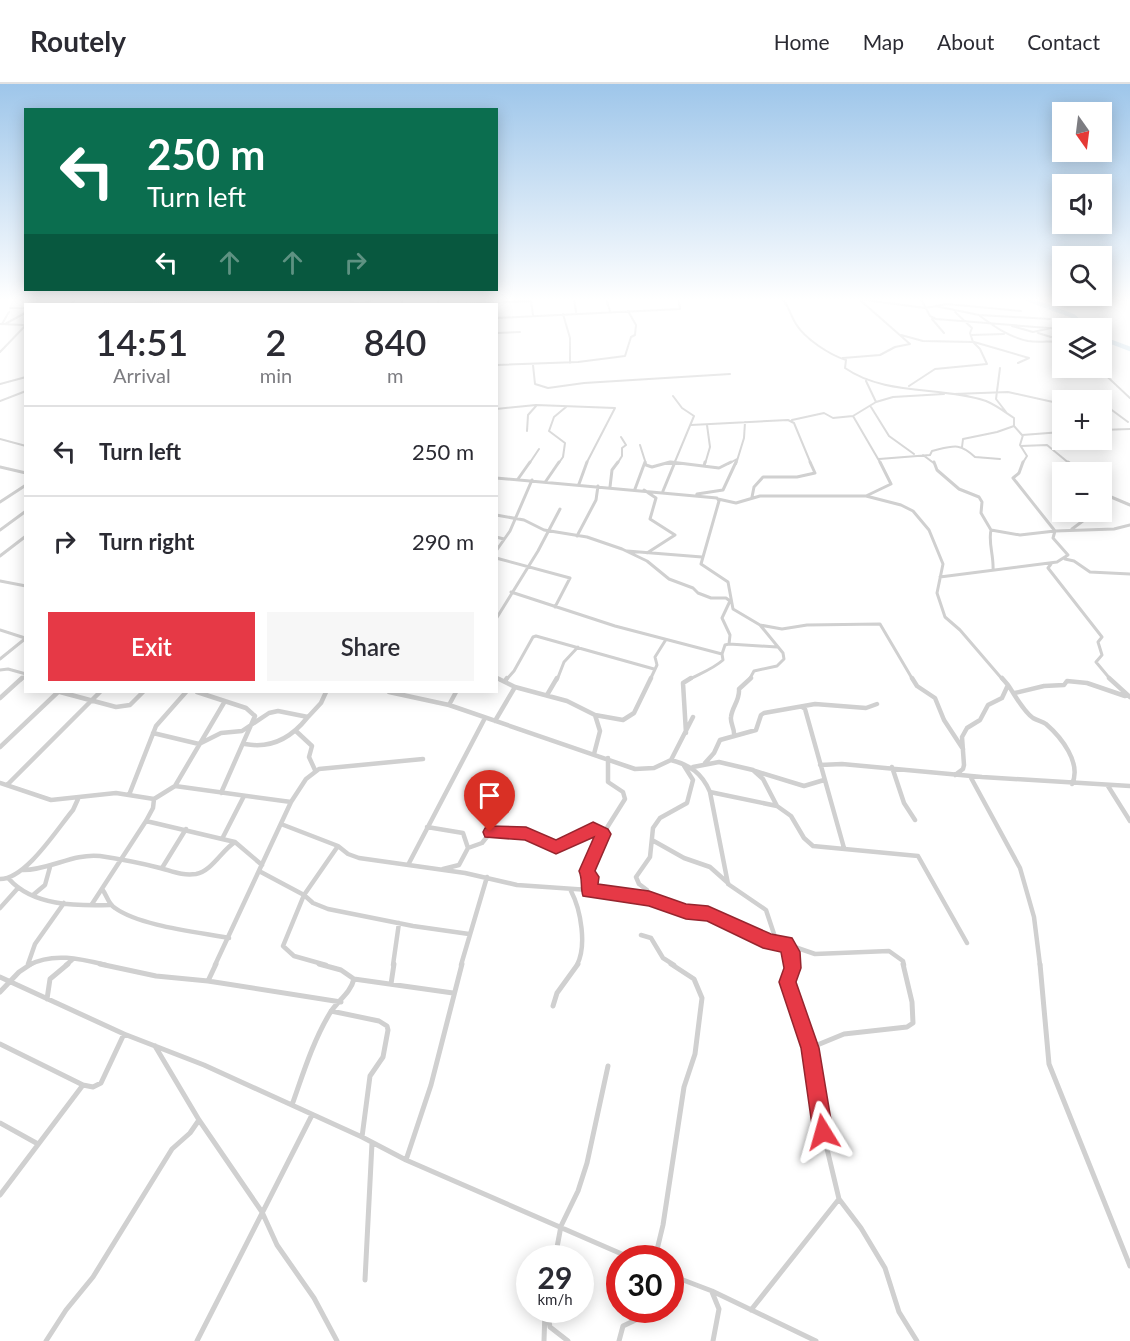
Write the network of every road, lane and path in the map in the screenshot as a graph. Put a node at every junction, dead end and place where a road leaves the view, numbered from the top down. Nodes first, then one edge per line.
1 (571, 358) edge
2 (612, 358) edge
3 (841, 358) joint
4 (845, 358) edge
5 (984, 358) edge
6 (1028, 358) edge
7 (571, 361) junction
8 (1018, 363) dead end
9 (498, 365) edge
10 (533, 365) junction
11 (1000, 368) dead end
12 (730, 374) dead end
13 (24, 378) edge
14 (1109, 378) edge
15 (866, 381) junction
16 (0, 384) edge
17 (908, 387) junction
18 (997, 390) junction
19 (24, 392) edge
20 (949, 394) junction
21 (673, 396) dead end
22 (1130, 398) edge
23 (0, 401) edge
24 (876, 402) junction
25 (1052, 404) edge
26 (536, 405) junction
27 (567, 406) junction
28 (871, 407) junction
29 (498, 409) edge
30 (1112, 411) edge
31 (1009, 415) junction
32 (852, 416) junction
33 (788, 420) junction
34 (745, 422) junction
35 (1129, 424) edge
36 (691, 425) junction
37 (707, 425) junction
38 (1014, 426) junction
39 (1112, 428) edge
40 (527, 431) dead end
41 (1052, 433) edge
42 (1023, 435) junction
43 (621, 436) dead end
44 (0, 439) edge
45 (24, 445) edge
46 (640, 445) dead end
47 (1020, 446) junction
48 (962, 447) junction
49 (539, 450) dead end
50 (915, 455) junction
51 (923, 455) junction
52 (738, 459) junction
53 (879, 459) junction
54 (1000, 459) dead end
55 (1067, 462) edge
56 (675, 464) junction
57 (646, 465) junction
58 (704, 466) junction
59 (1, 468) edge
60 (24, 473) edge
61 (498, 478) edge
62 (518, 479) junction
63 (532, 480) junction
64 (546, 481) junction
65 (579, 484) junction
66 (24, 486) edge
67 (598, 486) junction
68 (610, 487) junction
69 (635, 489) junction
70 (643, 489) junction
71 (663, 491) junction
72 (697, 494) junction
73 (866, 496) junction
74 (752, 498) junction
75 (1112, 498) edge
76 (718, 499) junction
77 (0, 502) edge
78 (1130, 506) edge
79 (560, 509) dead end
80 (24, 512) edge
81 (498, 515) edge
82 (516, 519) junction
83 (1082, 522) edge
84 (1130, 525) edge
85 (0, 530) edge
86 (991, 530) junction
87 (551, 531) junction
88 (1055, 531) junction
89 (1070, 531) junction
90 (577, 536) junction
91 (24, 538) edge
92 (498, 538) edge
93 (504, 539) junction
94 (498, 548) edge
95 (626, 551) junction
96 (647, 553) junction
97 (0, 556) edge
98 (702, 557) junction
99 (498, 558) edge
100 (1065, 559) junction
101 (1052, 563) junction
102 (528, 566) junction
103 (993, 570) junction
104 (1130, 574) edge
105 (940, 577) junction
106 (0, 581) edge
107 (24, 586) edge
108 (511, 592) junction
109 (730, 601) junction
110 (555, 607) junction
111 (498, 614) edge
112 (760, 625) junction
113 (0, 630) edge
114 (24, 638) edge
115 (24, 639) edge
116 (665, 641) junction
117 (729, 644) junction
118 (578, 647) junction
119 (777, 647) junction
120 (722, 654) junction
121 (0, 659) edge
122 (654, 669) junction
123 (0, 670) edge
124 (24, 674) edge
125 (24, 677) edge
126 (498, 679) edge
127 (20, 680) junction
128 (24, 681) edge
129 (505, 681) junction
130 (1008, 685) junction
131 (515, 687) junction
132 (58, 693) edge
133 (62, 693) edge
134 (99, 693) edge
135 (142, 693) edge
136 (185, 693) edge
137 (200, 693) edge
138 (326, 693) edge
139 (394, 693) edge
140 (455, 693) edge
141 (1015, 693) junction
142 (548, 695) junction
143 (1129, 697) edge
144 (0, 698) edge
145 (89, 701) junction
146 (225, 701) junction
147 (877, 704) dead end
148 (449, 705) junction
149 (801, 706) junction
150 (595, 714) junction
151 (308, 717) junction
152 (693, 717) dead end
153 (484, 718) junction
154 (495, 721) junction
155 (253, 725) junction
156 (297, 732) junction
157 (153, 733) junction
158 (686, 733) junction
159 (734, 736) junction
160 (200, 744) junction
161 (244, 744) junction
162 (0, 747) edge
163 (963, 749) junction
164 (594, 754) junction
165 (608, 758) junction
166 (423, 759) dead end
167 (671, 760) junction
168 (682, 764) junction
169 (705, 764) junction
170 (820, 765) junction
171 (692, 767) junction
172 (892, 767) junction
173 (315, 770) junction
174 (753, 771) junction
175 (955, 775) junction
176 (970, 776) junction
177 (824, 780) junction
178 (0, 783) edge
179 (1072, 784) junction
180 (1107, 785) junction
181 (7, 786) junction
182 (175, 786) junction
183 (1130, 786) edge
184 (710, 792) junction
185 (221, 793) junction
186 (129, 795) junction
187 (244, 796) junction
188 (79, 798) junction
189 (154, 799) junction
190 (291, 802) junction
191 (777, 806) junction
192 (915, 820) dead end
193 (146, 821) junction
194 (1130, 821) edge
195 (281, 824) junction
196 (427, 827) junction
197 (186, 829) junction
198 (603, 834) junction
199 (222, 839) junction
200 (652, 840) junction
201 (235, 842) junction
202 (338, 846) junction
203 (468, 848) junction
204 (844, 849) junction
205 (121, 861) junction
206 (262, 865) junction
207 (408, 865) junction
208 (50, 867) junction
209 (162, 868) junction
210 (23, 870) junction
211 (441, 870) junction
212 (259, 871) junction
213 (487, 877) junction
214 (0, 879) edge
215 (9, 879) junction
216 (728, 884) junction
217 (18, 888) junction
218 (102, 889) junction
219 (571, 890) junction
220 (589, 890) junction
221 (304, 895) junction
222 (33, 896) junction
223 (649, 899) junction
224 (64, 903) junction
225 (92, 904) junction
226 (110, 905) junction
227 (0, 909) edge
228 (399, 923) junction
229 (469, 934) junction
230 (641, 935) dead end
231 (229, 938) junction
232 (777, 943) junction
233 (966, 943) dead end
234 (786, 944) junction
235 (72, 960) junction
236 (28, 965) junction
237 (0, 977) edge
238 (354, 979) junction
239 (208, 981) junction
240 (9, 982) junction
241 (391, 984) junction
242 (0, 992) edge
243 (453, 993) junction
244 (47, 999) junction
245 (341, 1002) junction
246 (553, 1006) dead end
247 (331, 1011) junction
248 (124, 1034) junction
249 (0, 1044) edge
250 (154, 1045) junction
251 (810, 1048) junction
252 (608, 1066) dead end
253 (83, 1085) junction
254 (292, 1106) junction
255 (312, 1115) junction
256 (199, 1120) junction
257 (0, 1123) edge
258 (362, 1137) junction
259 (372, 1143) junction
260 (38, 1144) junction
261 (406, 1160) junction
262 (0, 1195) edge
263 (839, 1199) junction
264 (262, 1212) junction
265 (561, 1226) junction
266 (557, 1245) edge
267 (658, 1245) edge
268 (606, 1247) edge
269 (1130, 1266) edge
270 (365, 1280) dead end
271 (684, 1280) edge
272 (712, 1291) junction
273 (751, 1310) junction
274 (545, 1323) edge
275 (549, 1323) edge
276 (629, 1323) edge
277 (46, 1341) edge
278 (197, 1341) edge
279 (338, 1341) edge
280 (544, 1341) edge
281 (568, 1341) edge
282 (619, 1341) edge
283 (713, 1341) edge
284 (816, 1341) edge
285 (917, 1341) edge

1 - 7 street
2 - 7 street
3 - 4 street
3 - 15 street
5 - 17 street
6 - 8 street
7 - 10 street
9 - 10 street
10 - 12 street
11 - 18 street
13 - 16 street
14 - 22 street
15 - 17 street
15 - 24 street
17 - 20 street
18 - 20 street
18 - 25 street
18 - 31 street
19 - 23 street
20 - 24 street
20 - 31 street
21 - 36 street
24 - 28 street
26 - 27 street
26 - 29 street
26 - 40 street
27 - 64 street
27 - 65 street
28 - 32 street
28 - 50 street
30 - 35 street
31 - 38 street
32 - 33 street
32 - 53 street
33 - 34 street
33 - 74 street
34 - 37 street
34 - 52 street
35 - 39 street
36 - 37 street
36 - 56 street
37 - 58 street
38 - 42 street
38 - 48 street
41 - 42 street
42 - 47 street
43 - 68 street
44 - 45 street
46 - 57 street
47 - 55 street
47 - 88 street
48 - 51 street
48 - 54 street
49 - 62 street
50 - 51 street
50 - 53 street
51 - 86 street
52 - 58 street
52 - 72 street
53 - 73 street
56 - 57 street
56 - 58 street
56 - 71 street
57 - 69 street
59 - 60 street
61 - 62 street
62 - 63 street
63 - 64 street
63 - 82 street
64 - 65 street
65 - 67 street
66 - 77 street
67 - 68 street
67 - 90 street
68 - 69 street
69 - 70 street
70 - 71 street
70 - 96 street
71 - 72 street
72 - 76 street
73 - 74 street
73 - 105 street
74 - 76 street
75 - 78 street
76 - 98 street
79 - 87 street
80 - 85 street
81 - 82 street
82 - 87 street
82 - 93 street
83 - 89 street
84 - 89 street
86 - 88 street
86 - 103 street
87 - 90 street
87 - 102 street
88 - 89 street
88 - 100 street
90 - 95 street
91 - 97 street
92 - 93 street
93 - 94 street
95 - 96 street
95 - 109 street
96 - 98 street
98 - 109 street
99 - 102 street
100 - 101 street
100 - 104 street
101 - 103 street
101 - 143 street
102 - 108 street
102 - 110 street
103 - 105 street
105 - 130 street
106 - 107 street
108 - 110 street
108 - 111 street
109 - 112 street
109 - 117 street
110 - 116 street
112 - 119 street
112 - 163 street
113 - 114 street
115 - 121 street
116 - 120 street
116 - 122 street
117 - 119 street
117 - 120 street
118 - 122 street
118 - 129 street
118 - 142 street
119 - 159 street
120 - 158 street
122 - 150 street
123 - 124 street
125 - 127 street
126 - 129 street
127 - 128 street
127 - 144 street
129 - 131 street
130 - 141 street
130 - 163 street
131 - 142 street
131 - 154 street
132 - 162 street
133 - 145 street
134 - 145 street
135 - 145 street
136 - 157 street
137 - 146 street
138 - 151 street
139 - 148 street
140 - 148 street
141 - 143 street
141 - 179 street
142 - 150 street
145 - 181 street
146 - 155 street
146 - 160 street
147 - 149 street
148 - 153 street
149 - 159 street
149 - 170 street
150 - 164 street
151 - 155 street
151 - 156 street
152 - 158 street
153 - 154 street
153 - 196 street
154 - 164 street
155 - 160 street
155 - 161 street
156 - 161 street
156 - 173 street
157 - 160 street
157 - 186 street
158 - 167 street
159 - 169 street
160 - 182 street
161 - 185 street
163 - 175 street
164 - 165 street
165 - 167 street
165 - 198 street
166 - 173 street
167 - 168 street
168 - 171 street
168 - 200 street
169 - 171 street
169 - 174 street
170 - 172 street
170 - 177 street
171 - 184 street
172 - 175 street
172 - 192 street
173 - 190 street
174 - 177 street
174 - 191 street
175 - 176 street
176 - 179 street
176 - 269 street
177 - 204 street
178 - 181 street
179 - 180 street
180 - 183 street
180 - 194 street
181 - 188 street
182 - 185 street
182 - 189 street
184 - 191 street
184 - 216 street
185 - 187 street
186 - 188 street
186 - 189 street
187 - 190 street
187 - 199 street
188 - 210 street
189 - 193 street
190 - 195 street
191 - 204 street
193 - 197 street
193 - 205 street
195 - 202 street
195 - 206 street
196 - 203 street
196 - 207 street
197 - 199 street
197 - 209 street
198 - 203 street
198 - 220 street
199 - 201 street
200 - 216 street
200 - 223 street
201 - 206 street
201 - 209 street
202 - 207 street
202 - 221 street
203 - 211 street
204 - 233 street
205 - 208 street
205 - 209 street
205 - 218 street
206 - 212 street
207 - 211 street
208 - 210 street
208 - 222 street
210 - 215 street
211 - 213 street
212 - 221 street
212 - 231 street
213 - 219 street
213 - 229 street
214 - 215 street
215 - 217 street
216 - 232 street
217 - 222 street
217 - 227 street
218 - 225 street
218 - 226 street
219 - 220 street
219 - 246 street
220 - 223 street
221 - 228 street
221 - 238 street
222 - 224 street
223 - 232 street
224 - 225 street
224 - 236 street
225 - 226 street
226 - 231 street
228 - 229 street
228 - 241 street
229 - 243 street
230 - 267 street
231 - 239 street
232 - 234 street
234 - 251 street
234 - 251 street
235 - 236 street
235 - 239 street
235 - 244 street
236 - 240 street
237 - 240 street
238 - 241 street
238 - 245 street
239 - 245 street
240 - 242 street
240 - 244 street
241 - 243 street
243 - 261 street
244 - 248 street
245 - 247 street
247 - 254 street
247 - 258 street
248 - 250 street
248 - 253 street
249 - 253 street
250 - 254 street
250 - 256 street
251 - 263 street
252 - 265 street
253 - 260 street
254 - 255 street
255 - 258 street
255 - 264 street
256 - 264 street
256 - 277 street
257 - 260 street
258 - 259 street
259 - 261 street
259 - 270 street
260 - 262 street
261 - 265 street
263 - 273 street
263 - 285 street
264 - 278 street
264 - 279 street
265 - 266 street
265 - 268 street
271 - 272 street
272 - 273 street
272 - 283 street
273 - 284 street
274 - 280 street
275 - 281 street
276 - 282 street

